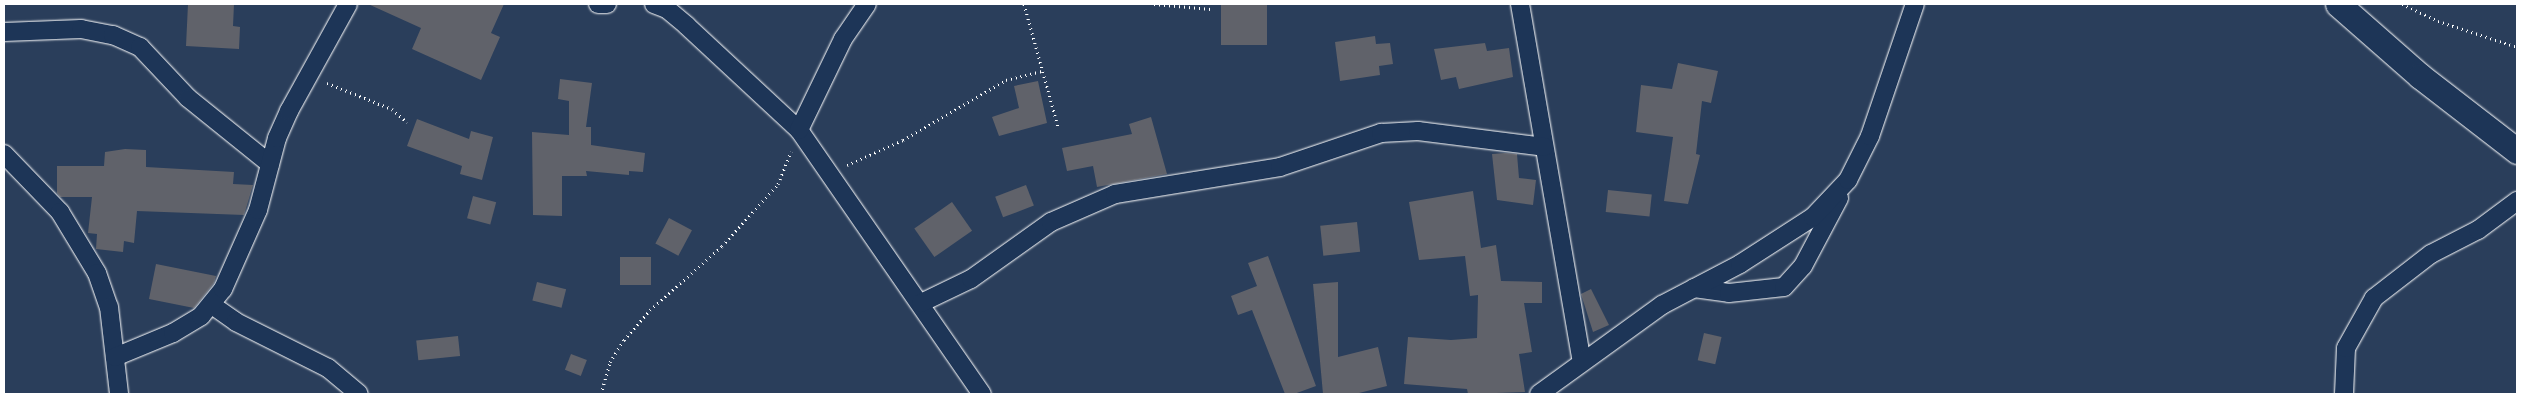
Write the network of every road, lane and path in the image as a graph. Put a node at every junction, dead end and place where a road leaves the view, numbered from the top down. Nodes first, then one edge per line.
1 (348, 4) edge
2 (598, 4) edge
3 (607, 4) edge
4 (654, 4) edge
5 (867, 4) edge
6 (1024, 4) edge
7 (1154, 4) edge
8 (1520, 4) edge
9 (1915, 4) edge
10 (2338, 4) edge
11 (2402, 4) edge
12 (1211, 9) dead end
13 (4, 32) edge
14 (2517, 47) edge
15 (312, 66) junction
16 (1043, 71) junction
17 (407, 122) dead end
18 (1058, 127) dead end
19 (799, 130) junction
20 (1544, 147) junction
21 (2517, 151) edge
22 (4, 154) edge
23 (270, 164) junction
24 (827, 169) junction
25 (1848, 180) junction
26 (2517, 201) edge
27 (1694, 288) junction
28 (921, 303) junction
29 (212, 305) junction
30 (115, 357) junction
31 (1582, 362) junction
32 (119, 394) edge
33 (359, 394) edge
34 (601, 394) edge
35 (982, 394) edge
36 (1538, 394) edge
37 (2344, 394) edge

1 - 15 street
2 - 3 street
4 - 19 street
5 - 19 street
6 - 16 path
7 - 12 path
8 - 20 street
9 - 25 street
10 - 21 main road
11 - 14 path
13 - 23 street
15 - 17 path
15 - 23 street
16 - 18 path
16 - 24 path
19 - 24 street
19 - 34 path
20 - 28 street
20 - 31 street
22 - 30 street
23 - 29 street
24 - 28 street
25 - 27 street
25 - 27 street
26 - 37 street
27 - 31 street
28 - 35 street
29 - 30 street
29 - 33 street
30 - 32 street
31 - 36 street

